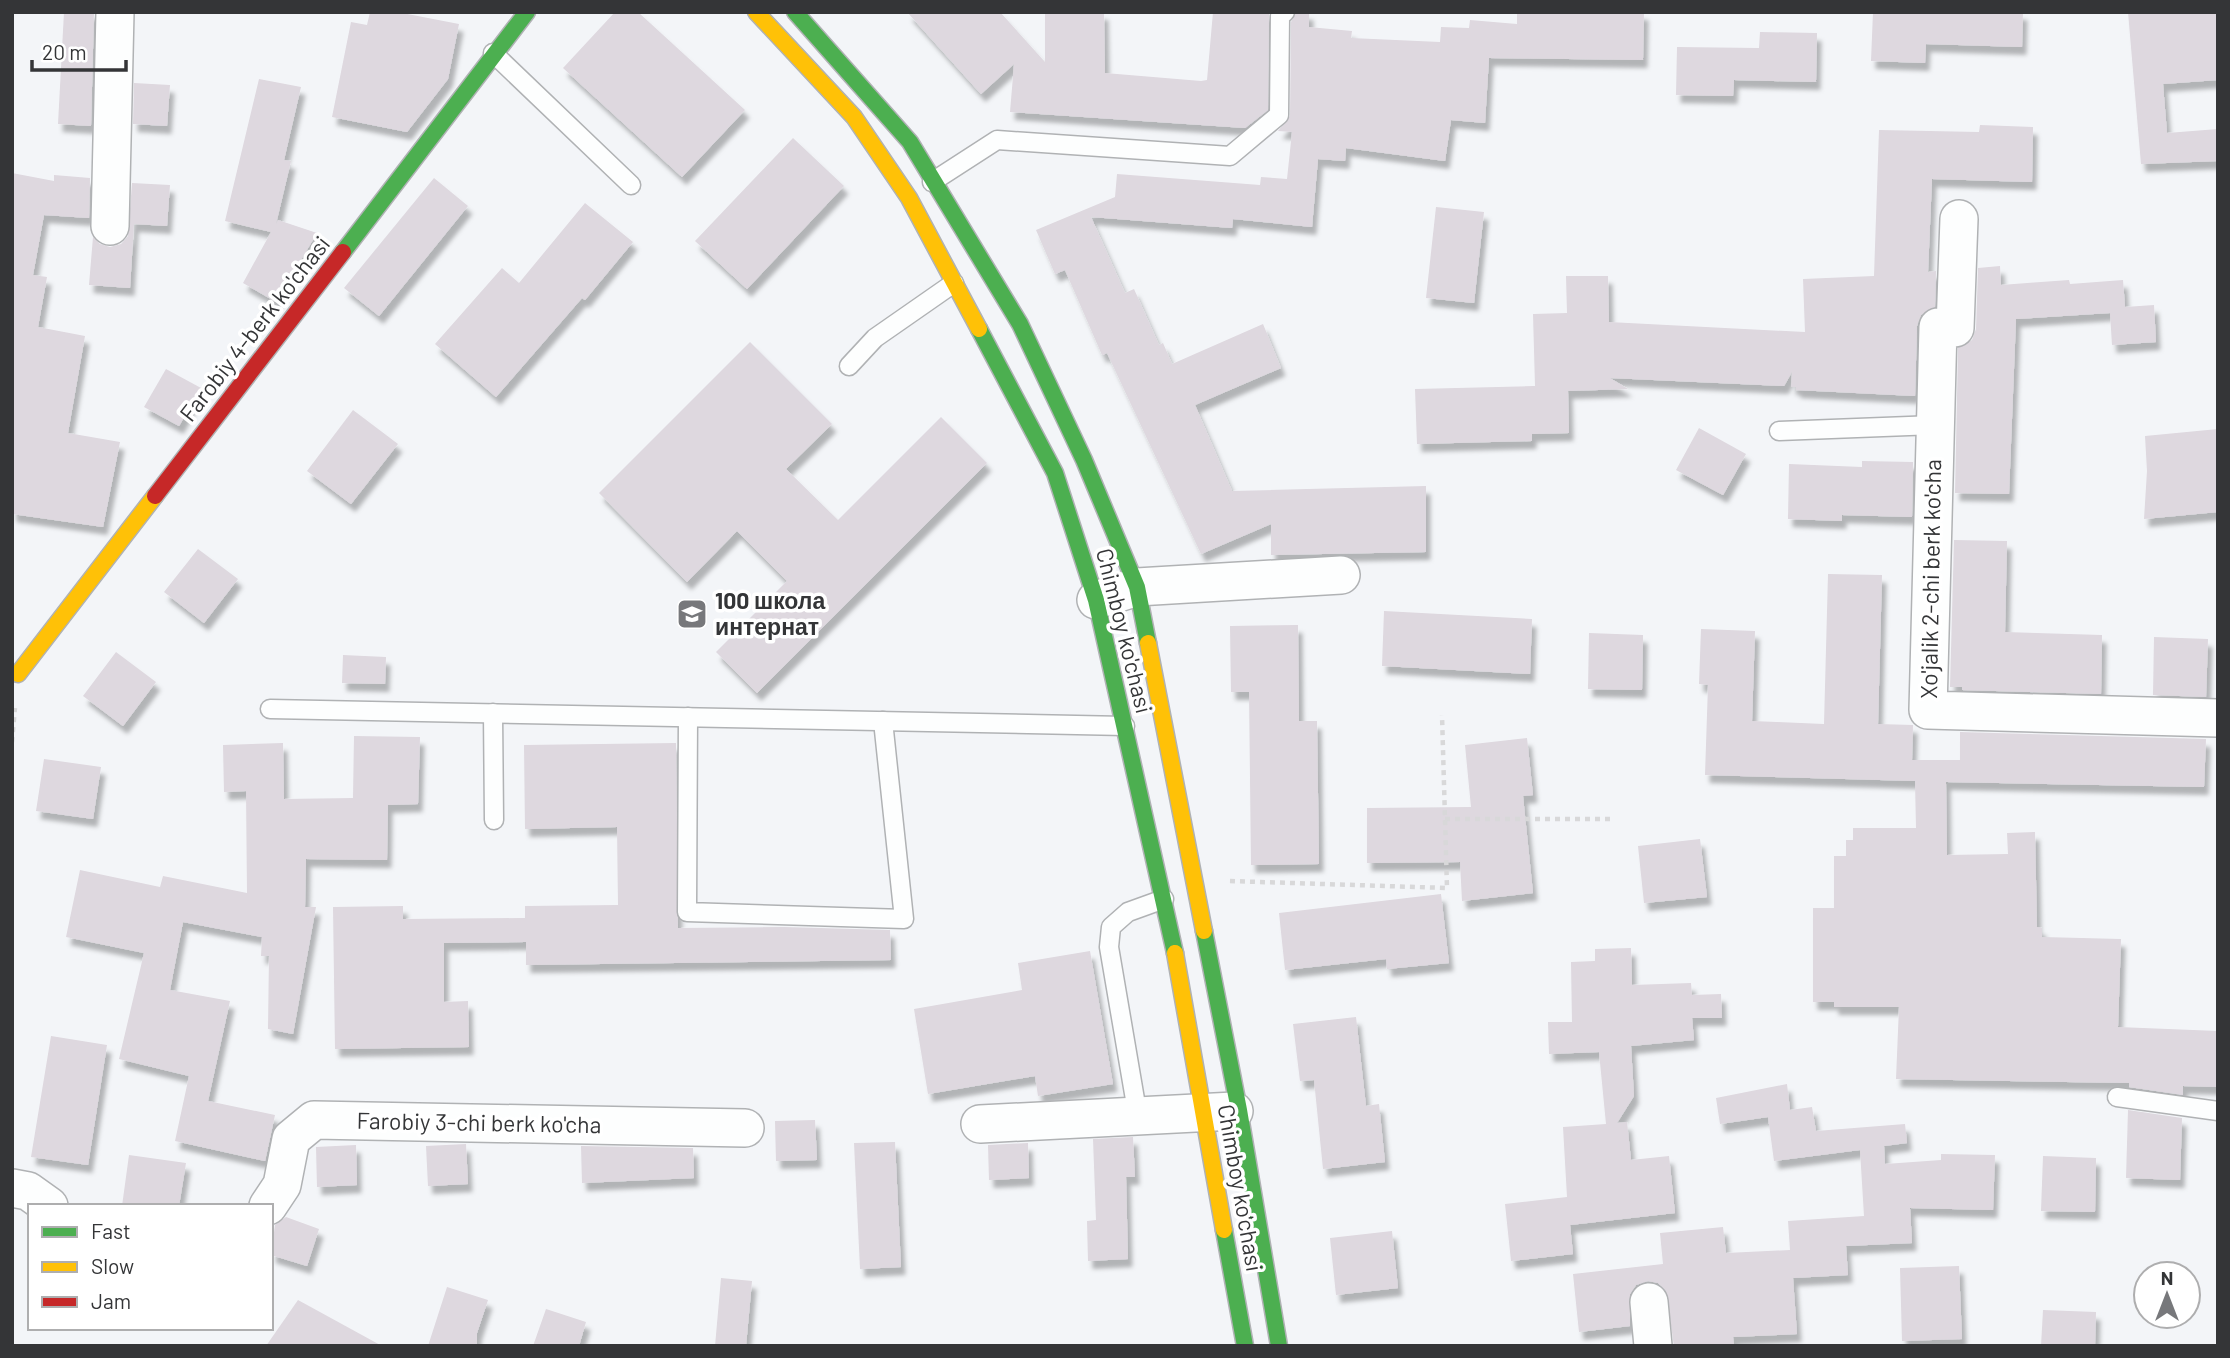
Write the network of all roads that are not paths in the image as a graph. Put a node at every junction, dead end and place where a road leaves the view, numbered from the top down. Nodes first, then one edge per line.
1 (115, 12) edge
2 (527, 12) edge
3 (755, 12) edge
4 (795, 12) edge
5 (1285, 12) edge
6 (493, 52) junction
7 (934, 181) junction
8 (631, 185) dead end
9 (909, 198) junction
10 (1959, 219) dead end
11 (110, 226) dead end
12 (954, 283) junction
13 (849, 366) dead end
14 (1935, 425) junction
15 (1779, 431) dead end
16 (1341, 575) dead end
17 (1136, 587) junction
18 (1096, 600) junction
19 (18, 674) dead end
20 (270, 709) dead end
21 (493, 713) junction
22 (688, 718) junction
23 (2218, 718) edge
24 (883, 721) junction
25 (1125, 726) junction
26 (494, 820) dead end
27 (1164, 899) junction
28 (2117, 1097) dead end
29 (1239, 1110) junction
30 (2218, 1111) edge
31 (1203, 1114) junction
32 (1138, 1117) junction
33 (980, 1124) dead end
34 (745, 1128) dead end
35 (12, 1188) edge
36 (46, 1204) edge
37 (269, 1204) edge
38 (1649, 1302) dead end
39 (1245, 1346) edge
40 (1279, 1346) edge
41 (1653, 1346) edge

1 - 11 street
2 - 6 main road, Farobiy 4-berk ko'chasi
3 - 9 main road, Chimboy ko'chasi
4 - 7 main road, Chimboy ko'chasi
5 - 7 lane
6 - 8 lane
6 - 19 main road, Farobiy 4-berk ko'chasi
7 - 9 lane
7 - 17 main road, Chimboy ko'chasi
9 - 12 main road, Chimboy ko'chasi
10 - 14 street, Xo'jalik 2-chi berk ko'cha
12 - 13 lane
12 - 18 main road, Chimboy ko'chasi
14 - 15 lane
14 - 23 street, Xo'jalik 2-chi berk ko'cha
16 - 17 street
17 - 18 street
17 - 29 main road, Chimboy ko'chasi
18 - 25 main road, Chimboy ko'chasi
20 - 21 lane
21 - 22 lane
21 - 26 lane
22 - 24 lane
22 - 24 lane
24 - 25 lane
25 - 27 main road, Chimboy ko'chasi
27 - 31 main road, Chimboy ko'chasi
27 - 32 lane
28 - 30 lane
29 - 31 street
29 - 40 main road, Chimboy ko'chasi
31 - 32 street
31 - 39 main road, Chimboy ko'chasi
32 - 33 street
34 - 37 street, Farobiy 3-chi berk ko'cha
35 - 36 street
38 - 41 street

